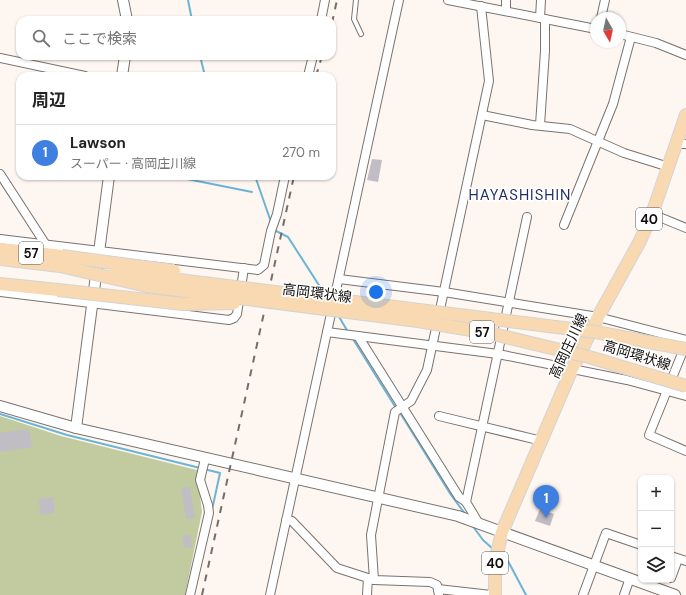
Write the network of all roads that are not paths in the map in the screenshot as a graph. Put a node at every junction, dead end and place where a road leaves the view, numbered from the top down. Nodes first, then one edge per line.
1 (123, 0) edge
2 (325, 0) edge
3 (356, 0) edge
4 (400, 0) edge
5 (448, 0) edge
6 (506, 0) edge
7 (541, 0) edge
8 (605, 0) edge
9 (481, 6) junction
10 (506, 11) junction
11 (602, 12) edge
12 (126, 16) edge
13 (322, 16) edge
14 (542, 18) junction
15 (590, 28) edge
16 (361, 34) dead end
17 (626, 36) edge
18 (631, 37) junction
19 (686, 54) edge
20 (0, 58) edge
21 (124, 60) edge
22 (312, 60) edge
23 (66, 72) edge
24 (123, 72) edge
25 (309, 72) edge
26 (482, 115) junction
27 (686, 115) edge
28 (540, 125) junction
29 (598, 140) junction
30 (681, 144) edge
31 (669, 167) junction
32 (0, 174) edge
33 (108, 180) edge
34 (284, 180) edge
35 (652, 214) junction
36 (527, 217) dead end
37 (564, 225) dead end
38 (686, 228) edge
39 (0, 239) edge
40 (46, 245) junction
41 (0, 249) edge
42 (99, 251) junction
43 (0, 259) edge
44 (173, 260) junction
45 (61, 261) junction
46 (244, 268) junction
47 (339, 279) junction
48 (0, 284) edge
49 (0, 292) edge
50 (444, 292) junction
51 (273, 302) junction
52 (92, 303) junction
53 (508, 303) junction
54 (168, 313) junction
55 (598, 317) junction
56 (327, 332) junction
57 (358, 336) junction
58 (686, 341) edge
59 (432, 345) junction
60 (686, 349) edge
61 (498, 354) junction
62 (572, 369) junction
63 (686, 386) edge
64 (668, 391) junction
65 (686, 396) edge
66 (0, 406) edge
67 (399, 410) junction
68 (439, 416) dead end
69 (482, 425) junction
70 (76, 428) junction
71 (542, 441) junction
72 (686, 451) edge
73 (205, 459) junction
74 (295, 479) junction
75 (377, 498) junction
76 (466, 502) junction
77 (286, 520) junction
78 (475, 522) junction
79 (502, 532) junction
80 (638, 544) edge
81 (678, 559) edge
82 (594, 565) junction
83 (674, 570) edge
84 (630, 578) junction
85 (371, 579) junction
86 (670, 583) edge
87 (439, 592) edge
88 (669, 594) edge
89 (190, 595) edge
90 (270, 595) edge
91 (367, 595) edge
92 (491, 595) edge
93 (496, 595) edge
94 (583, 595) edge
95 (624, 595) edge

1 - 12 street
2 - 13 street
3 - 16 lane
4 - 47 street
5 - 9 street
6 - 10 street
7 - 14 street
8 - 11 street
9 - 10 street
9 - 26 street
10 - 14 street
14 - 15 street
14 - 28 street
17 - 18 street
18 - 19 street
18 - 29 street
20 - 23 street
21 - 24 street
22 - 25 street
26 - 28 street
26 - 50 street
27 - 30 main road, 高岡庄川線 / 40
28 - 29 street
29 - 31 street
29 - 37 street
30 - 31 main road, 高岡庄川線 / 40
31 - 35 main road, 高岡庄川線 / 40
32 - 40 street
33 - 42 street
34 - 46 street
35 - 38 street
35 - 55 main road, 高岡庄川線 / 40
36 - 53 street
39 - 40 street
40 - 42 street
41 - 45 main road, 57
42 - 44 street
42 - 52 street
43 - 45 main road, 高岡環状線 / 57
44 - 46 street
44 - 54 street
45 - 51 main road, 高岡環状線 / 57, bridge
45 - 60 main road, 高岡環状線 / 57, bridge
46 - 54 street
47 - 50 street
47 - 56 street
48 - 51 main road, 57, bridge
49 - 52 street
50 - 53 street
50 - 59 street
51 - 63 main road, 高岡環状線 / 57, bridge
52 - 54 street
52 - 70 street
53 - 55 street
53 - 61 street
55 - 58 street
55 - 62 main road, 高岡庄川線 / 40
56 - 57 street
56 - 74 street
57 - 59 street
57 - 67 street
58 - 64 street
59 - 61 street
59 - 67 street
61 - 62 street
61 - 69 street
62 - 64 street
62 - 71 main road, 高岡庄川線 / 40
64 - 65 street
64 - 72 street
66 - 70 street
67 - 75 street
67 - 76 street
68 - 69 street
69 - 71 street
69 - 76 street
70 - 73 street
71 - 79 main road, 高岡庄川線 / 40
73 - 74 street
73 - 89 street
74 - 75 street
74 - 77 street
75 - 78 street
75 - 85 street
76 - 78 street
77 - 85 street
77 - 90 street
78 - 79 street
79 - 82 street
79 - 93 main road, 高岡庄川線 / 40
80 - 82 street
81 - 83 street
82 - 84 street
82 - 94 street
84 - 88 street
84 - 95 street
85 - 87 street
85 - 91 street
86 - 88 street
87 - 92 street

